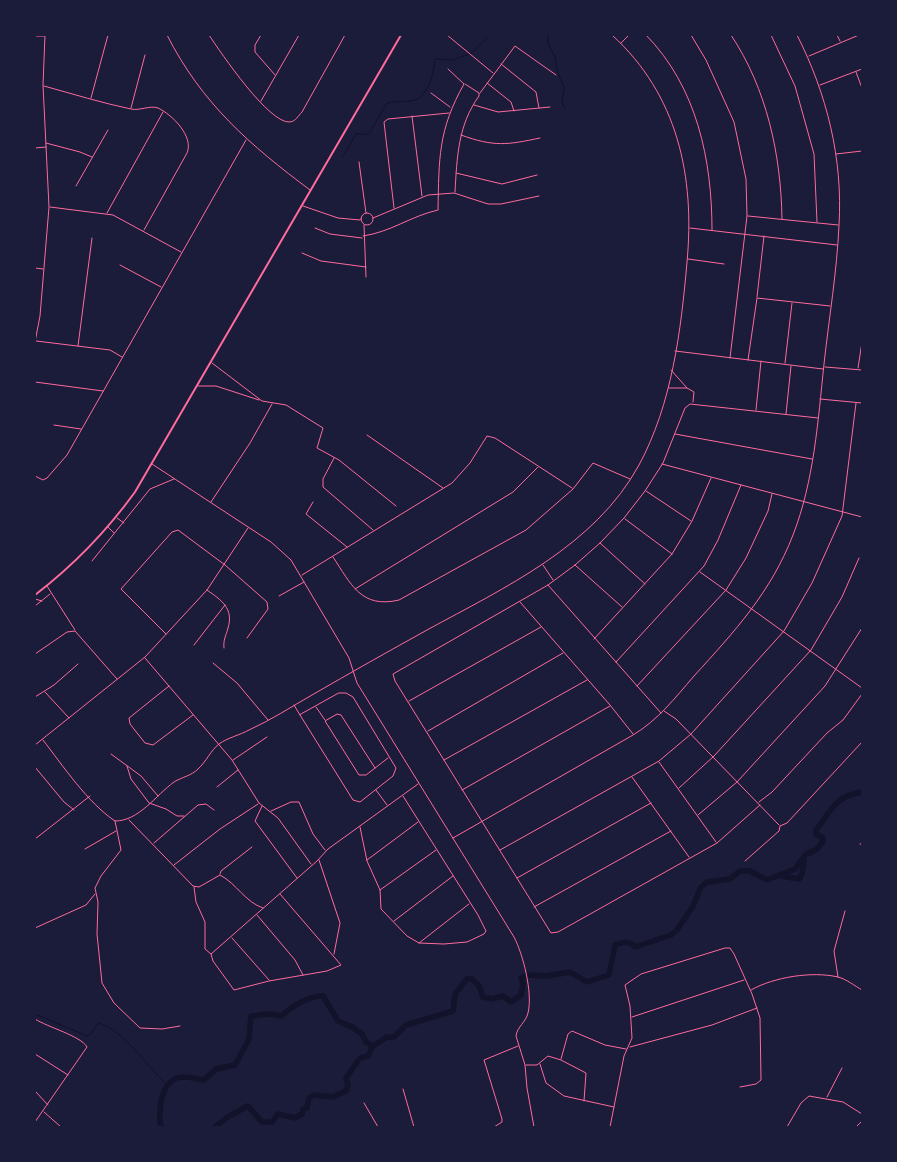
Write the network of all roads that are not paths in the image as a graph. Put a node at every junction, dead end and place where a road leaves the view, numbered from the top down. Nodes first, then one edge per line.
1 (108, 35) edge
2 (167, 35) edge
3 (210, 35) edge
4 (261, 35) edge
5 (299, 35) edge
6 (345, 35) edge
7 (401, 35) edge
8 (447, 35) edge
9 (612, 35) edge
10 (629, 35) edge
11 (646, 35) edge
12 (691, 35) edge
13 (731, 35) edge
14 (771, 35) edge
15 (797, 35) edge
16 (837, 35) edge
17 (859, 35) edge
18 (35, 36) edge
19 (45, 36) edge
20 (840, 42) junction
21 (621, 43) junction
22 (145, 55) dead end
23 (808, 56) junction
24 (500, 64) junction
25 (448, 69) dead end
26 (862, 69) edge
27 (855, 72) junction
28 (494, 73) junction
29 (276, 75) junction
30 (556, 75) dead end
31 (487, 83) junction
32 (464, 84) junction
33 (44, 85) junction
34 (820, 86) junction
35 (862, 88) edge
36 (431, 93) dead end
37 (479, 94) junction
38 (91, 99) junction
39 (261, 101) junction
40 (473, 105) junction
41 (550, 107) dead end
42 (451, 108) junction
43 (539, 108) junction
44 (131, 109) junction
45 (515, 111) junction
46 (163, 112) junction
47 (449, 113) junction
48 (412, 116) junction
49 (108, 130) dead end
50 (461, 135) junction
51 (540, 138) dead end
52 (246, 140) junction
53 (46, 143) junction
54 (47, 147) junction
55 (35, 148) edge
56 (862, 151) edge
57 (836, 154) junction
58 (92, 158) junction
59 (359, 162) dead end
60 (456, 173) junction
61 (537, 175) dead end
62 (76, 186) dead end
63 (311, 191) junction
64 (454, 193) junction
65 (438, 194) junction
66 (539, 196) dead end
67 (422, 197) junction
68 (302, 205) junction
69 (49, 207) junction
70 (394, 209) junction
71 (107, 213) junction
72 (366, 213) junction
73 (747, 216) junction
74 (373, 218) junction
75 (782, 218) junction
76 (360, 220) junction
77 (817, 222) junction
78 (364, 225) junction
79 (839, 225) junction
80 (315, 228) dead end
81 (690, 228) junction
82 (144, 230) junction
83 (712, 230) junction
84 (744, 233) junction
85 (764, 236) junction
86 (363, 237) junction
87 (92, 238) dead end
88 (838, 245) junction
89 (182, 252) junction
90 (302, 253) dead end
91 (688, 259) junction
92 (724, 264) dead end
93 (120, 265) dead end
94 (366, 267) junction
95 (35, 268) edge
96 (44, 269) junction
97 (366, 277) dead end
98 (162, 287) junction
99 (757, 298) junction
100 (792, 302) junction
101 (830, 306) junction
102 (35, 341) edge
103 (862, 342) edge
104 (78, 346) junction
105 (675, 351) junction
106 (123, 358) junction
107 (730, 358) junction
108 (748, 360) junction
109 (212, 362) junction
110 (761, 362) junction
111 (785, 364) junction
112 (791, 365) junction
113 (824, 368) junction
114 (671, 370) junction
115 (858, 370) junction
116 (862, 370) edge
117 (35, 382) edge
118 (198, 386) junction
119 (667, 388) junction
120 (687, 388) junction
121 (103, 391) junction
122 (820, 399) junction
123 (262, 401) junction
124 (272, 403) junction
125 (694, 403) junction
126 (856, 403) junction
127 (862, 403) edge
128 (756, 410) junction
129 (786, 414) junction
130 (818, 418) junction
131 (54, 425) dead end
132 (81, 429) junction
133 (675, 434) junction
134 (367, 435) dead end
135 (334, 457) junction
136 (812, 459) junction
137 (152, 464) junction
138 (662, 464) junction
139 (539, 467) junction
140 (35, 476) edge
141 (712, 478) junction
142 (174, 479) junction
143 (630, 479) junction
144 (741, 485) junction
145 (573, 488) junction
146 (444, 489) junction
147 (645, 491) junction
148 (772, 494) junction
149 (805, 501) junction
150 (313, 502) dead end
151 (211, 503) junction
152 (396, 506) dead end
153 (842, 512) junction
154 (116, 517) junction
155 (862, 517) edge
156 (624, 518) junction
157 (692, 521) junction
158 (124, 523) junction
159 (108, 527) junction
160 (248, 527) junction
161 (374, 531) junction
162 (115, 534) junction
163 (600, 543) junction
164 (348, 548) junction
165 (672, 554) junction
166 (333, 557) junction
167 (859, 558) dead end
168 (92, 561) dead end
169 (542, 564) junction
170 (225, 565) junction
171 (575, 565) junction
172 (699, 572) junction
173 (301, 575) junction
174 (554, 581) junction
175 (305, 582) junction
176 (548, 584) junction
177 (645, 584) junction
178 (47, 586) junction
179 (354, 589) junction
180 (207, 590) junction
181 (726, 590) junction
182 (50, 593) junction
183 (35, 595) edge
184 (279, 596) dead end
185 (35, 599) edge
186 (42, 601) junction
187 (519, 602) junction
188 (226, 604) junction
189 (35, 606) edge
190 (622, 608) junction
191 (753, 610) junction
192 (541, 627) junction
193 (862, 628) edge
194 (74, 630) junction
195 (784, 632) junction
196 (167, 635) junction
197 (247, 638) dead end
198 (594, 639) junction
199 (194, 645) dead end
200 (224, 648) dead end
201 (811, 650) junction
202 (564, 652) junction
203 (35, 654) edge
204 (145, 658) junction
205 (616, 662) junction
206 (213, 663) dead end
207 (78, 664) dead end
208 (837, 669) junction
209 (352, 671) junction
210 (118, 680) junction
211 (587, 680) junction
212 (169, 686) junction
213 (637, 686) junction
214 (862, 688) edge
215 (44, 691) junction
216 (862, 694) edge
217 (35, 696) edge
218 (409, 702) junction
219 (294, 705) junction
220 (610, 705) junction
221 (315, 706) junction
222 (664, 711) junction
223 (662, 713) junction
224 (193, 715) junction
225 (300, 715) junction
226 (70, 719) junction
227 (268, 720) junction
228 (325, 721) junction
229 (427, 731) junction
230 (691, 734) junction
231 (633, 735) junction
232 (267, 737) dead end
233 (43, 740) junction
234 (862, 742) edge
235 (35, 745) edge
236 (217, 745) junction
237 (111, 754) dead end
238 (714, 756) junction
239 (389, 758) junction
240 (232, 760) junction
241 (444, 760) junction
242 (659, 761) junction
243 (127, 766) junction
244 (35, 767) edge
245 (375, 768) junction
246 (239, 770) junction
247 (632, 777) junction
248 (737, 782) junction
249 (418, 784) junction
250 (216, 787) dead end
251 (680, 788) junction
252 (376, 790) junction
253 (462, 790) junction
254 (402, 795) junction
255 (90, 796) junction
256 (158, 796) junction
257 (150, 803) junction
258 (259, 803) junction
259 (651, 803) junction
260 (759, 804) junction
261 (262, 806) junction
262 (387, 806) junction
263 (74, 810) junction
264 (214, 810) dead end
265 (270, 811) junction
266 (698, 815) junction
267 (184, 816) junction
268 (128, 819) junction
269 (480, 820) junction
270 (116, 821) junction
271 (419, 821) junction
272 (359, 826) junction
273 (780, 826) junction
274 (116, 830) junction
275 (671, 831) junction
276 (453, 838) junction
277 (35, 839) edge
278 (153, 843) junction
279 (716, 843) junction
280 (252, 847) dead end
281 (85, 849) dead end
282 (436, 850) junction
283 (499, 850) junction
284 (326, 851) junction
285 (690, 858) junction
286 (319, 859) junction
287 (367, 860) junction
288 (744, 861) dead end
289 (174, 865) junction
290 (312, 865) junction
291 (220, 875) junction
292 (453, 876) junction
293 (297, 878) junction
294 (516, 879) junction
295 (194, 886) junction
296 (380, 890) junction
297 (96, 894) junction
298 (280, 894) junction
299 (470, 904) junction
300 (534, 907) junction
301 (263, 908) junction
302 (846, 912) dead end
303 (256, 915) junction
304 (393, 921) junction
305 (35, 928) edge
306 (232, 937) junction
307 (419, 943) junction
308 (211, 954) junction
309 (334, 954) junction
310 (303, 976) junction
311 (839, 977) junction
312 (745, 980) junction
313 (269, 981) junction
314 (750, 990) junction
315 (862, 990) edge
316 (758, 1007) junction
317 (631, 1017) junction
318 (35, 1019) edge
319 (180, 1026) dead end
320 (518, 1046) junction
321 (629, 1047) junction
322 (627, 1050) junction
323 (35, 1054) edge
324 (561, 1060) junction
325 (540, 1064) junction
326 (525, 1065) junction
327 (842, 1068) dead end
328 (70, 1075) junction
329 (740, 1087) dead end
330 (403, 1089) dead end
331 (35, 1091) edge
332 (827, 1098) junction
333 (584, 1101) junction
334 (364, 1103) dead end
335 (48, 1105) junction
336 (614, 1107) junction
337 (43, 1112) junction
338 (862, 1114) edge
339 (862, 1121) edge
340 (35, 1122) edge
341 (61, 1127) edge
342 (378, 1127) edge
343 (414, 1127) edge
344 (494, 1127) edge
345 (534, 1127) edge
346 (610, 1127) edge
347 (788, 1127) edge
348 (856, 1127) edge

1 - 38 street
2 - 52 street
3 - 39 street
4 - 29 street
5 - 29 street
6 - 39 street
7 - 63 main road
8 - 28 street
9 - 21 street
10 - 21 street
11 - 83 street
12 - 73 street
13 - 75 street
14 - 77 street
15 - 23 street
16 - 20 street
17 - 20 street
18 - 19 street
19 - 33 street
20 - 23 street
21 - 81 street
22 - 44 street
23 - 34 street
24 - 28 street
24 - 30 street
24 - 43 street
25 - 32 street
26 - 27 street
27 - 34 street
27 - 35 street
28 - 31 street
29 - 39 street
31 - 37 street
31 - 45 street
32 - 37 street
32 - 42 street
33 - 38 street
33 - 53 street
34 - 57 street
36 - 42 street
37 - 40 street
38 - 44 street
40 - 45 street
40 - 50 street
41 - 43 street
42 - 47 street
43 - 45 street
44 - 46 street
46 - 71 street
46 - 82 street
47 - 48 street
47 - 65 street
48 - 67 street
48 - 70 street
49 - 58 street
50 - 51 street
50 - 60 street
52 - 63 street
52 - 89 street
53 - 54 street
53 - 58 street
54 - 55 street
54 - 69 street
56 - 57 street
57 - 79 street
58 - 62 street
59 - 72 street
60 - 61 street
60 - 64 street
63 - 68 main road
64 - 65 street
64 - 66 street
65 - 67 street
65 - 86 street
67 - 70 street
68 - 76 street
68 - 109 main road
69 - 71 street
69 - 96 street
70 - 74 street
71 - 82 street
72 - 74 street
72 - 76 street
73 - 75 street
73 - 84 street
74 - 78 street
75 - 77 street
76 - 78 street
77 - 79 street
78 - 86 street
79 - 88 street
80 - 86 street
81 - 83 street
81 - 91 street
82 - 89 street
83 - 84 street
84 - 85 street
84 - 107 street
85 - 88 street
85 - 99 street
86 - 94 street
87 - 104 street
88 - 101 street
89 - 98 street
90 - 94 street
91 - 92 street
91 - 105 street
93 - 98 street
94 - 97 street
95 - 96 street
96 - 102 street
98 - 106 street
99 - 100 street
99 - 108 street
100 - 101 street
100 - 111 street
101 - 113 street
102 - 104 street
103 - 115 street
104 - 106 street
105 - 107 street
105 - 114 street
106 - 121 street
107 - 108 street
108 - 110 street
109 - 118 main road
109 - 123 street
110 - 111 street
110 - 128 street
111 - 112 street
112 - 113 street
112 - 129 street
113 - 115 street
113 - 122 street
114 - 119 street
114 - 120 street
115 - 116 street
117 - 121 street
118 - 123 street
118 - 137 main road
119 - 120 street
119 - 143 street
120 - 125 street
121 - 132 street
122 - 126 street
122 - 130 street
123 - 124 street
124 - 135 street
124 - 151 street
125 - 128 street
125 - 133 street
126 - 127 street
126 - 153 street
128 - 129 street
129 - 130 street
130 - 136 street
131 - 132 street
132 - 140 street
133 - 136 street
133 - 138 street
134 - 146 street
135 - 152 street
135 - 161 street
136 - 149 street
137 - 142 street
137 - 154 main road
138 - 141 street
138 - 147 street
139 - 145 street
139 - 146 street
139 - 179 street
141 - 144 street
141 - 157 street
142 - 151 street
142 - 158 street
143 - 145 street
143 - 169 street
144 - 148 street
144 - 172 street
145 - 179 street
146 - 161 street
147 - 156 street
147 - 157 street
148 - 149 street
148 - 181 street
149 - 153 street
149 - 191 street
150 - 164 street
151 - 160 street
153 - 155 street
153 - 195 street
154 - 158 street
154 - 159 main road
156 - 163 street
156 - 165 street
157 - 165 street
158 - 162 street
159 - 162 street
159 - 178 main road
160 - 170 street
160 - 173 street
161 - 164 street
162 - 168 street
163 - 171 street
163 - 177 street
164 - 166 street
165 - 177 street
166 - 173 street
166 - 179 street
167 - 201 street
169 - 174 street
169 - 209 street
170 - 180 street
170 - 196 street
170 - 197 street
171 - 174 street
171 - 190 street
172 - 181 street
172 - 205 street
173 - 175 street
174 - 176 street
175 - 184 street
175 - 209 street
176 - 187 street
176 - 198 street
177 - 190 street
178 - 182 street
178 - 183 main road
180 - 188 street
180 - 196 street
181 - 191 street
181 - 213 street
182 - 186 street
182 - 194 street
185 - 186 street
186 - 189 street
187 - 192 street
187 - 218 street
188 - 199 street
188 - 200 street
190 - 198 street
191 - 195 street
191 - 222 street
192 - 202 street
192 - 218 street
193 - 208 street
194 - 203 street
194 - 210 street
195 - 201 street
195 - 230 street
196 - 204 street
198 - 205 street
201 - 208 street
201 - 238 street
202 - 211 street
202 - 229 street
204 - 210 street
204 - 212 street
205 - 213 street
206 - 227 street
207 - 215 street
208 - 214 street
208 - 248 street
209 - 219 street
209 - 249 street
210 - 226 street
211 - 220 street
211 - 241 street
212 - 224 street
212 - 224 street
213 - 223 street
215 - 217 street
215 - 226 street
216 - 260 street
218 - 229 street
219 - 225 street
219 - 227 street
220 - 231 street
220 - 253 street
221 - 225 street
221 - 228 street
221 - 239 street
222 - 223 street
222 - 230 street
223 - 231 street
224 - 236 street
225 - 252 street
226 - 233 street
227 - 236 street
228 - 245 street
228 - 245 street
229 - 241 street
230 - 238 street
230 - 242 street
231 - 269 street
232 - 240 street
233 - 235 street
233 - 255 street
234 - 273 street
236 - 240 street
236 - 256 street
237 - 243 street
238 - 248 street
238 - 251 street
239 - 245 street
239 - 252 street
240 - 246 street
241 - 253 street
242 - 247 street
242 - 251 street
243 - 256 street
243 - 257 street
244 - 263 street
246 - 250 street
246 - 258 street
247 - 259 street
247 - 283 street
248 - 260 street
248 - 266 street
249 - 254 street
249 - 276 street
251 - 266 street
252 - 262 street
253 - 269 street
254 - 262 street
254 - 271 street
255 - 263 street
255 - 270 street
256 - 257 street
257 - 267 street
257 - 268 street
258 - 261 street
258 - 289 street
259 - 275 street
259 - 294 street
260 - 273 street
260 - 279 street
261 - 265 street
261 - 293 street
262 - 272 street
263 - 277 street
264 - 267 street
265 - 284 street
265 - 290 street
266 - 279 street
267 - 278 street
268 - 270 street
268 - 278 street
269 - 276 street
269 - 283 street
270 - 274 street
271 - 282 street
271 - 287 street
272 - 284 street
272 - 287 street
273 - 288 street
274 - 281 street
274 - 297 street
275 - 285 street
275 - 300 street
276 - 320 street
278 - 289 street
279 - 285 street
280 - 291 street
282 - 292 street
282 - 296 street
283 - 294 street
284 - 286 street
285 - 300 street
286 - 290 street
286 - 309 street
287 - 296 street
289 - 295 street
290 - 293 street
291 - 295 street
291 - 301 street
292 - 299 street
292 - 304 street
293 - 298 street
294 - 300 street
295 - 308 street
296 - 304 street
297 - 305 street
297 - 319 street
298 - 301 street
298 - 309 street
299 - 307 street
299 - 307 street
301 - 303 street
302 - 311 street
303 - 306 street
303 - 310 street
304 - 307 street
306 - 308 street
306 - 313 street
308 - 313 street
309 - 310 street
310 - 313 street
311 - 314 street
311 - 315 street
312 - 314 street
312 - 317 street
312 - 317 street
314 - 316 street
316 - 321 street
316 - 329 street
317 - 321 street
318 - 328 street
320 - 326 street
320 - 344 street
321 - 322 street
322 - 324 street
322 - 336 street
323 - 328 street
324 - 325 street
324 - 333 street
325 - 326 street
325 - 333 street
326 - 345 street
327 - 332 street
328 - 335 street
330 - 343 street
331 - 335 street
332 - 338 street
332 - 347 street
333 - 336 street
334 - 342 street
335 - 337 street
336 - 346 street
337 - 340 street
337 - 341 street
339 - 348 street

